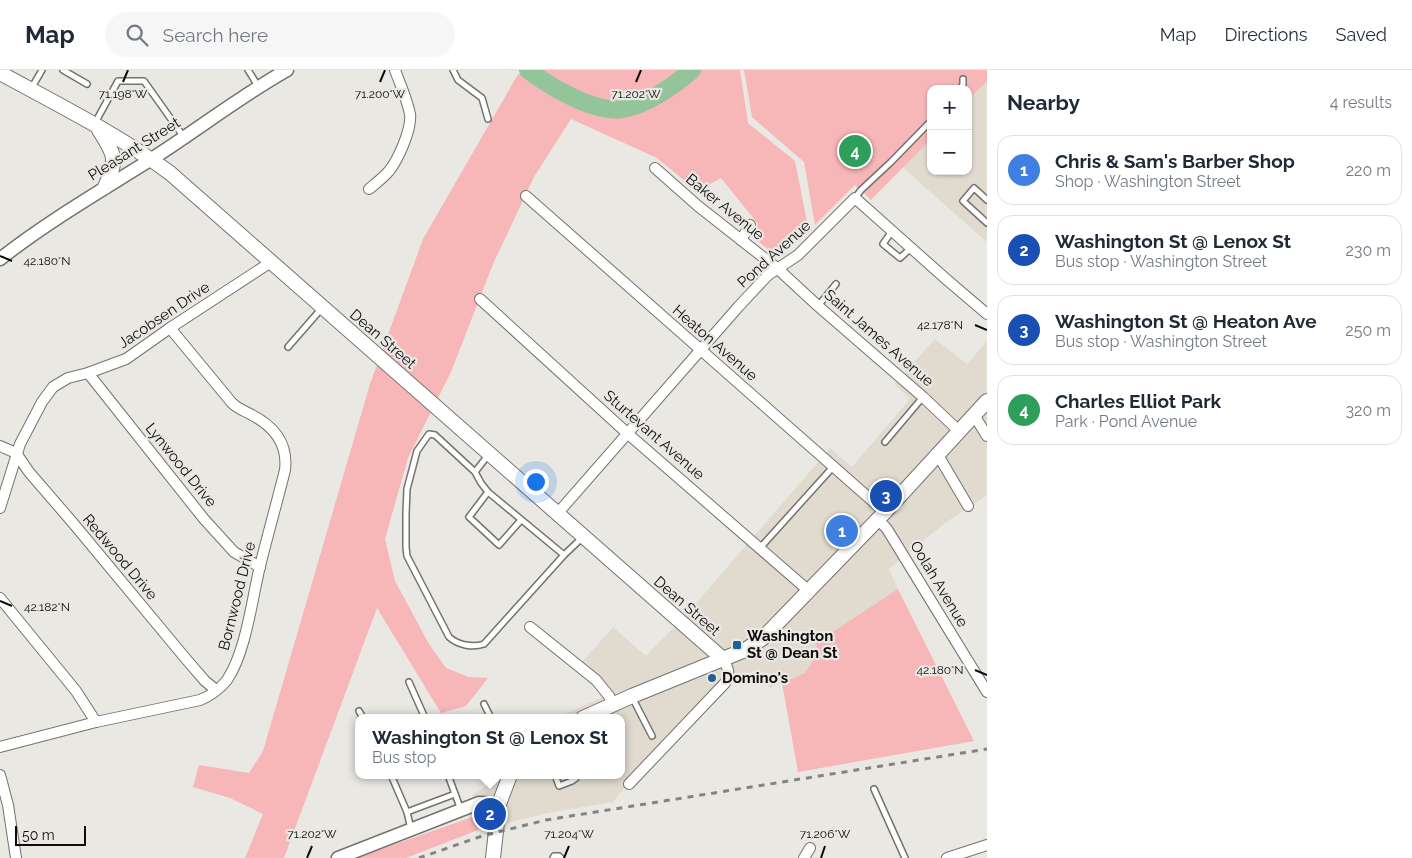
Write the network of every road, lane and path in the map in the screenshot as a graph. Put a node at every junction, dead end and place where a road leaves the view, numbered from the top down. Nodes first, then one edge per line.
1 (42, 70) edge
2 (65, 70) edge
3 (248, 70) edge
4 (287, 70) edge
5 (395, 70) edge
6 (453, 70) edge
7 (0, 72) edge
8 (963, 79) dead end
9 (87, 84) dead end
10 (962, 85) edge
11 (258, 86) junction
12 (31, 90) junction
13 (488, 119) dead end
14 (927, 125) edge
15 (95, 126) junction
16 (184, 137) junction
17 (151, 159) junction
18 (655, 168) dead end
19 (105, 187) junction
20 (368, 189) dead end
21 (526, 196) dead end
22 (855, 198) junction
23 (987, 200) edge
24 (987, 223) edge
25 (750, 225) dead end
26 (892, 232) junction
27 (741, 240) junction
28 (911, 248) junction
29 (0, 258) edge
30 (271, 262) junction
31 (778, 269) junction
32 (836, 284) dead end
33 (480, 299) dead end
34 (818, 306) junction
35 (322, 307) junction
36 (987, 314) edge
37 (170, 328) junction
38 (288, 347) dead end
39 (700, 349) junction
40 (88, 373) junction
41 (923, 397) junction
42 (987, 401) edge
43 (974, 415) junction
44 (959, 431) junction
45 (628, 433) junction
46 (987, 436) edge
47 (885, 442) dead end
48 (0, 446) edge
49 (16, 454) junction
50 (489, 454) junction
51 (938, 455) junction
52 (834, 466) junction
53 (475, 472) junction
54 (488, 492) junction
55 (968, 506) dead end
56 (0, 508) edge
57 (558, 514) junction
58 (882, 515) junction
59 (521, 520) junction
60 (583, 536) junction
61 (760, 548) junction
62 (564, 555) junction
63 (260, 567) junction
64 (809, 591) junction
65 (0, 598) edge
66 (530, 626) dead end
67 (722, 659) junction
68 (409, 682) dead end
69 (216, 690) junction
70 (987, 692) edge
71 (632, 696) junction
72 (484, 704) dead end
73 (613, 704) junction
74 (359, 711) dead end
75 (360, 714) edge
76 (423, 714) edge
77 (489, 714) edge
78 (592, 714) edge
79 (96, 722) junction
80 (652, 736) dead end
81 (0, 747) edge
82 (0, 775) edge
83 (393, 779) edge
84 (449, 779) edge
85 (508, 779) edge
86 (557, 779) edge
87 (575, 779) edge
88 (629, 784) dead end
89 (874, 790) dead end
90 (455, 794) junction
91 (499, 804) junction
92 (461, 810) junction
93 (407, 812) junction
94 (411, 829) junction
95 (987, 845) edge
96 (810, 848) dead end
97 (16, 858) edge
98 (338, 858) edge
99 (493, 858) edge
100 (553, 858) edge
101 (561, 858) edge
102 (804, 858) edge
103 (905, 858) edge
104 (947, 858) edge

1 - 12 lane
2 - 9 lane
3 - 11 lane
4 - 11 street, Pleasant Street
5 - 20 street
6 - 13 lane
7 - 12 main road, Dean Street
8 - 10 lane
11 - 16 street, Pleasant Street
12 - 15 main road, Dean Street
14 - 22 lane
15 - 16 lane
15 - 17 main road, Dean Street
15 - 19 main road
16 - 17 street, Pleasant Street
17 - 19 street, Pleasant Street
17 - 30 main road, Dean Street
18 - 27 street, Baker Avenue
19 - 29 street, Pleasant Street
21 - 39 street, Heaton Avenue
22 - 26 street
22 - 31 street, Pond Avenue
23 - 24 lane
25 - 27 street
26 - 28 street
26 - 28 lane
27 - 31 street, Baker Avenue
28 - 36 street
30 - 35 main road, Dean Street
30 - 37 street, Jacobsen Drive
31 - 34 street, Saint James Avenue
31 - 39 street, Pond Avenue
32 - 34 lane
33 - 45 street, Sturtevant Avenue
34 - 41 street, Saint James Avenue
35 - 38 lane
35 - 50 main road, Dean Street
37 - 40 street, Jacobsen Drive
37 - 63 street, Bornwood Drive
39 - 45 street, Pond Avenue
39 - 52 street, Heaton Avenue
40 - 49 street, Jacobsen Drive
40 - 63 street, Lynwood Drive
41 - 44 street, Saint James Avenue
41 - 47 lane
42 - 43 main road
43 - 44 main road
43 - 46 street
44 - 51 main road
45 - 57 street, Pond Avenue
45 - 61 street, Sturtevant Avenue
48 - 49 street, Redwood Drive
49 - 56 street, Jacobsen Drive
49 - 69 street, Redwood Drive
50 - 53 lane
50 - 57 main road, Dean Street
51 - 55 street
51 - 58 main road
52 - 58 street, Heaton Avenue
52 - 61 lane
53 - 54 lane
53 - 62 lane
54 - 59 lane
54 - 59 lane
57 - 60 main road, Dean Street
58 - 64 main road
58 - 70 street, Oolah Avenue
59 - 62 lane
60 - 62 lane
60 - 67 main road, Dean Street
61 - 64 street, Sturtevant Avenue
63 - 69 street, Bornwood Drive
64 - 67 main road
65 - 79 street
66 - 73 street
67 - 71 main road
67 - 88 street
68 - 76 lane
69 - 79 street, Bornwood Drive
71 - 73 main road
71 - 80 lane
72 - 77 lane
73 - 78 main road
74 - 75 lane
79 - 81 street, Bornwood Drive
82 - 97 street
83 - 93 lane
84 - 90 lane
85 - 91 main road
86 - 87 lane
89 - 103 lane
90 - 92 lane
90 - 93 lane
91 - 92 street
91 - 99 main road
92 - 94 street
93 - 94 lane
94 - 98 street
95 - 104 street
96 - 102 street
100 - 101 lane

